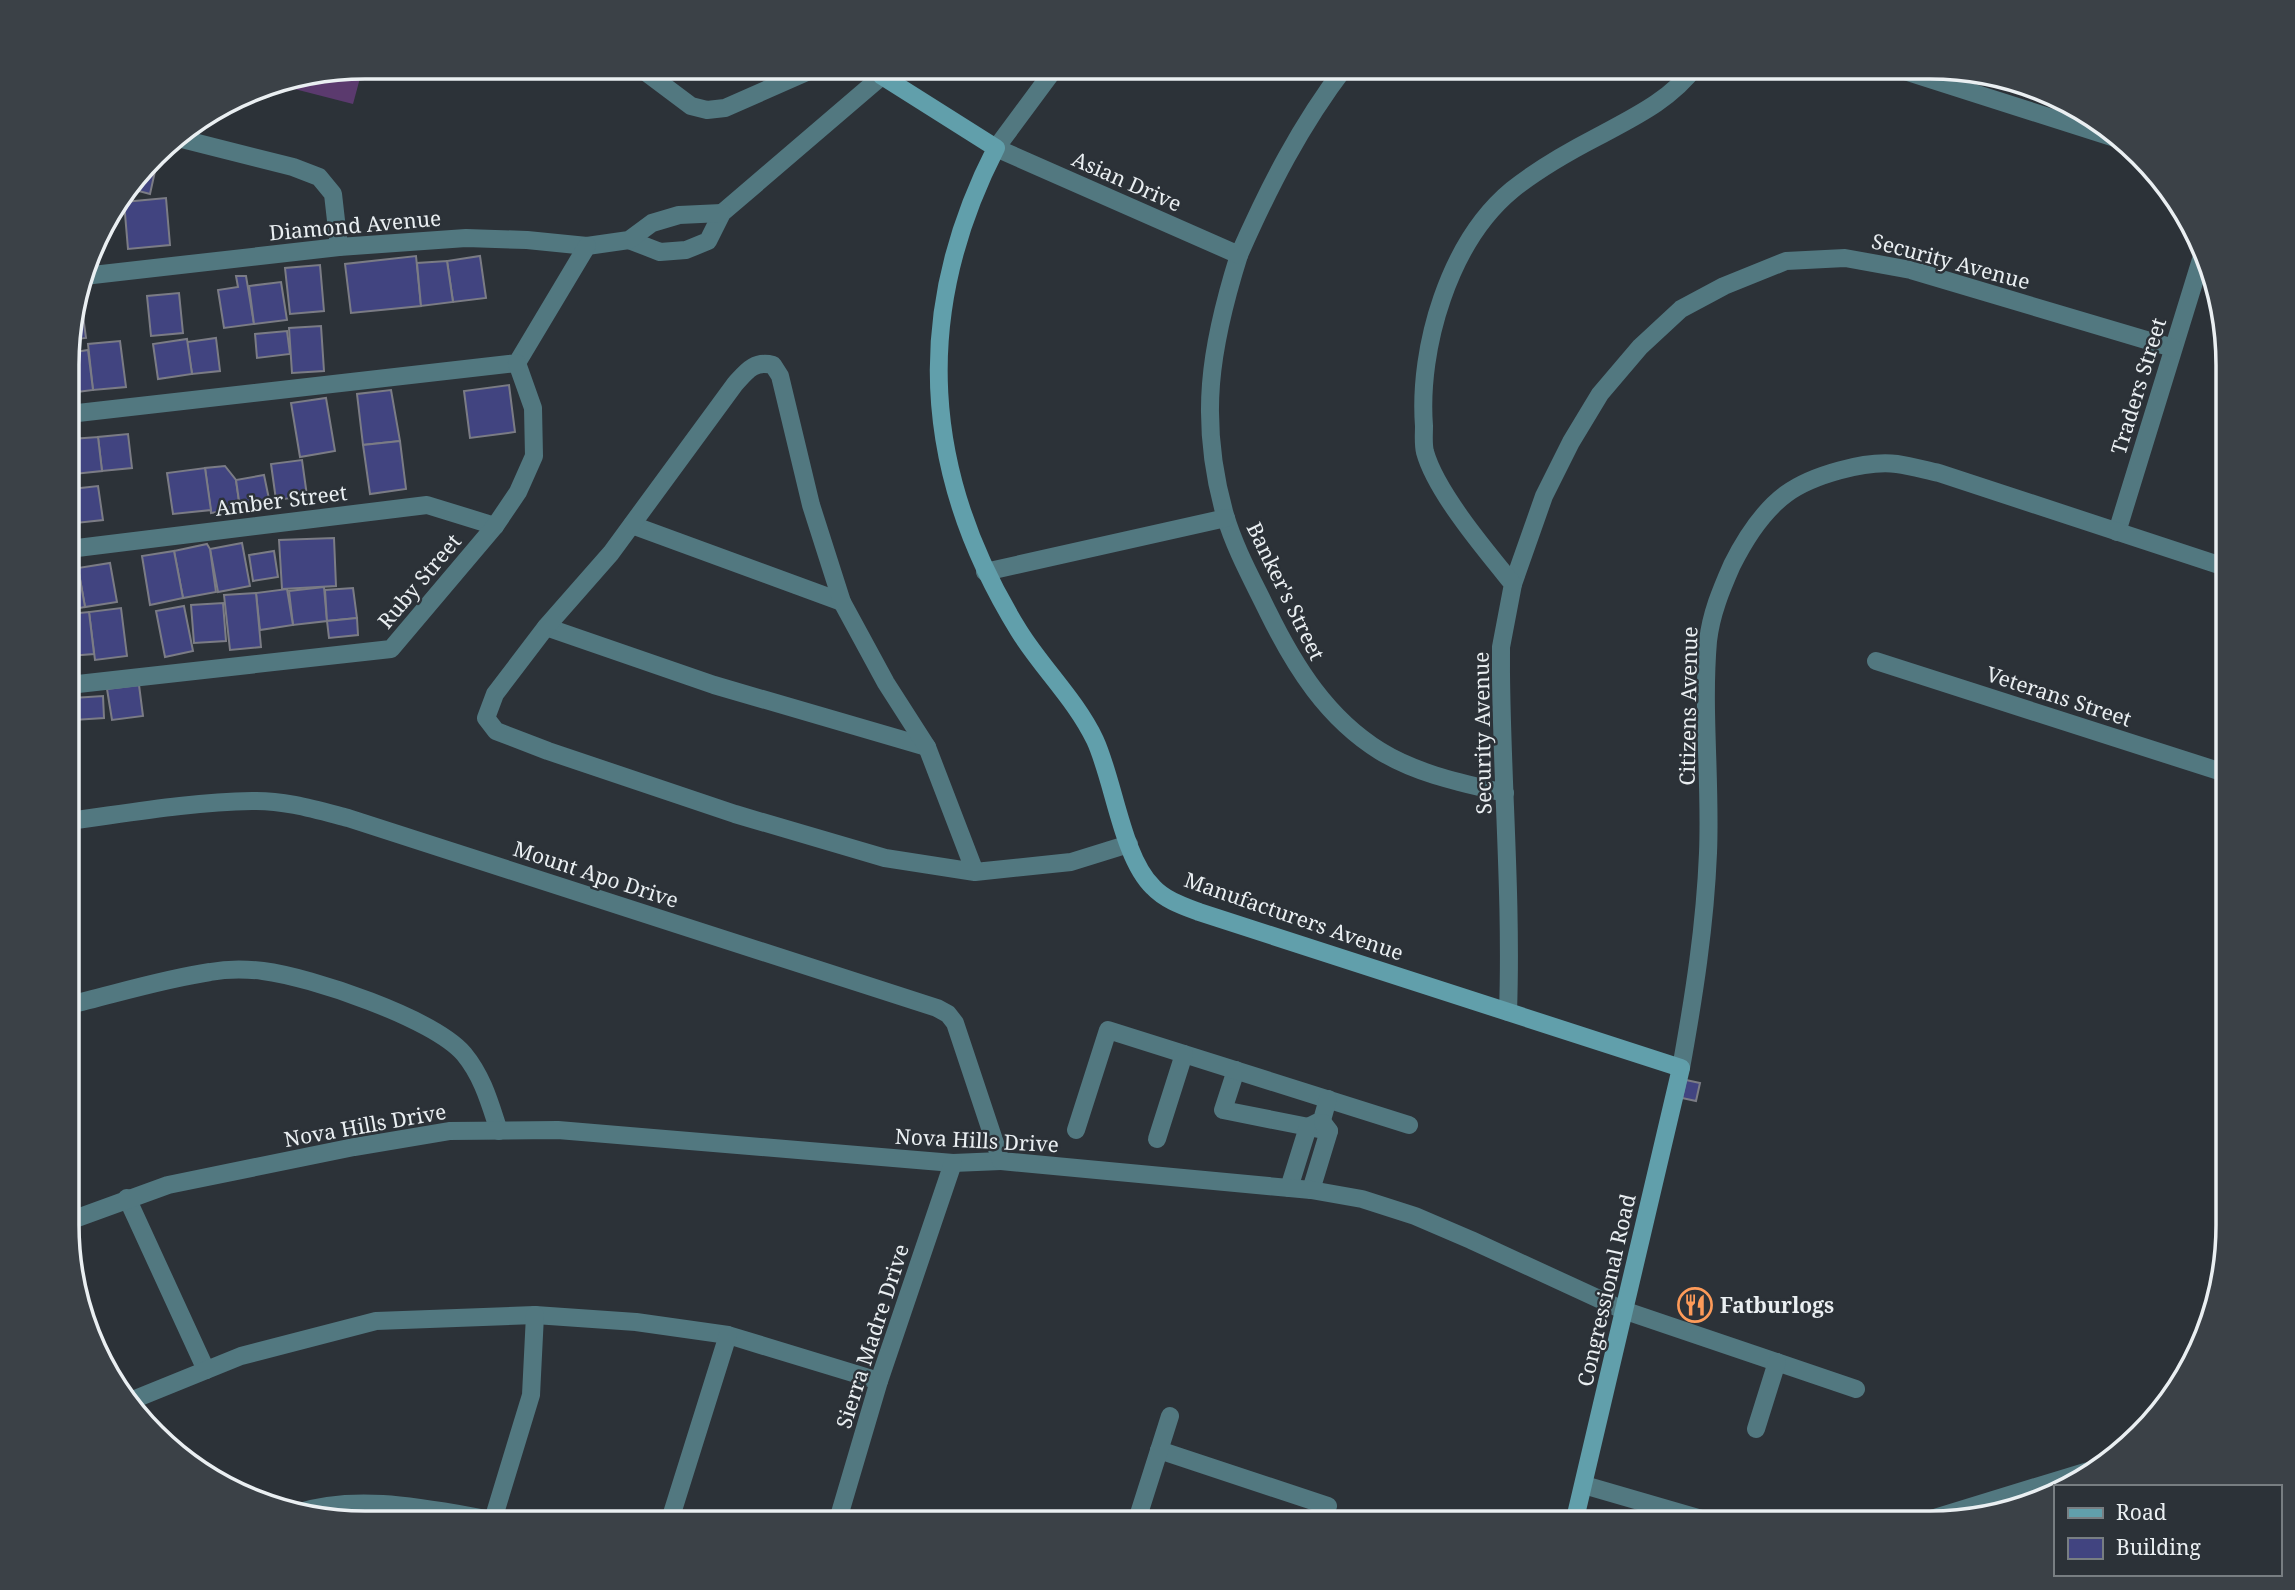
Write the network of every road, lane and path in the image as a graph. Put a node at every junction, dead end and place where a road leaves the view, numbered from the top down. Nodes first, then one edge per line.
1 (655, 79) edge
2 (791, 79) edge
3 (869, 79) edge
4 (890, 79) edge
5 (1047, 79) edge
6 (1336, 79) edge
7 (1686, 79) edge
8 (1930, 79) edge
9 (2096, 132) edge
10 (188, 140) edge
11 (996, 148) junction
12 (722, 213) junction
13 (629, 240) junction
14 (587, 246) junction
15 (339, 247) junction
16 (1239, 255) junction
17 (2199, 267) edge
18 (93, 275) edge
19 (2174, 348) junction
20 (517, 363) junction
21 (79, 413) edge
22 (1226, 518) junction
23 (632, 525) junction
24 (495, 526) junction
25 (2117, 532) junction
26 (79, 548) edge
27 (2216, 565) edge
28 (985, 572) junction
29 (1513, 584) junction
30 (842, 601) junction
31 (547, 627) junction
32 (1876, 661) dead end
33 (79, 683) edge
34 (927, 747) junction
35 (2216, 771) edge
36 (1505, 793) junction
37 (79, 820) edge
38 (1129, 844) junction
39 (975, 872) junction
40 (79, 1004) edge
41 (1508, 1012) junction
42 (1184, 1054) junction
43 (1681, 1068) junction
44 (1236, 1070) junction
45 (1328, 1099) junction
46 (1409, 1125) dead end
47 (1320, 1126) junction
48 (1076, 1130) dead end
49 (499, 1131) junction
50 (1157, 1139) dead end
51 (1001, 1161) junction
52 (953, 1163) junction
53 (1289, 1188) junction
54 (1311, 1190) junction
55 (127, 1198) junction
56 (79, 1216) edge
57 (1623, 1310) junction
58 (535, 1315) junction
59 (728, 1335) junction
60 (1777, 1362) junction
61 (206, 1370) junction
62 (879, 1381) junction
63 (1856, 1388) dead end
64 (138, 1399) edge
65 (1170, 1416) dead end
66 (1756, 1429) dead end
67 (1159, 1450) junction
68 (1584, 1485) junction
69 (2047, 1486) edge
70 (1328, 1506) dead end
71 (315, 1507) edge
72 (1969, 1509) edge
73 (434, 1511) edge
74 (495, 1511) edge
75 (672, 1511) edge
76 (841, 1511) edge
77 (1140, 1511) edge
78 (1577, 1511) edge
79 (1674, 1511) edge

1 - 2 street
3 - 12 street, Diamond Avenue
4 - 11 main road
5 - 11 street, Manufacturers Avenue
6 - 16 street, Banker's Street
7 - 29 street
8 - 9 street
10 - 15 street
11 - 16 street, Asian Drive
11 - 28 main road, Manufacturers Avenue
12 - 13 street, Diamond Avenue
12 - 13 street, Diamond Avenue
13 - 14 street, Diamond Avenue
14 - 15 street, Diamond Avenue
14 - 20 street
15 - 18 street, Diamond Avenue
16 - 22 street, Banker's Street
17 - 19 street, Traders Street
19 - 25 street, Traders Street
19 - 29 street, Security Avenue
20 - 21 street
20 - 24 street, Ruby Street
22 - 28 street
22 - 36 street, Banker's Street
23 - 30 street
23 - 30 street
23 - 31 street
24 - 26 street, Amber Street
24 - 33 street, Ruby Street
25 - 27 street, Citizens Avenue
25 - 43 street, Citizens Avenue
28 - 38 main road, Manufacturers Avenue
29 - 36 street, Security Avenue
30 - 34 street
31 - 34 street
31 - 39 street
32 - 35 street, Veterans Street
34 - 39 street
36 - 41 street, Security Avenue
37 - 51 street, Mount Apo Drive
38 - 39 street
38 - 41 main road, Manufacturers Avenue
40 - 49 street
41 - 43 main road, Manufacturers Avenue
42 - 44 street
42 - 48 street
42 - 50 street
43 - 57 main road, Congressional Road
44 - 45 street
44 - 47 street
45 - 46 street
45 - 47 street
47 - 53 street
47 - 54 street
49 - 52 street, Nova Hills Drive
49 - 55 street, Nova Hills Drive
51 - 52 street, Nova Hills Drive
51 - 53 street, Nova Hills Drive
52 - 62 street, Sierra Madre Drive
53 - 54 street, Nova Hills Drive
54 - 57 street, Nova Hills Drive
55 - 56 street, Nova Hills Drive
55 - 61 street
57 - 60 street, Nova Hills Drive
57 - 68 main road, Congressional Road
58 - 59 street
58 - 61 street
58 - 74 street
59 - 62 street
59 - 75 street
60 - 63 street, Nova Hills Drive
60 - 66 street
61 - 64 street
62 - 76 street, Sierra Madre Drive
65 - 67 street
67 - 70 street
67 - 77 street
68 - 78 main road, Congressional Road
68 - 79 street
69 - 72 street
71 - 73 street

